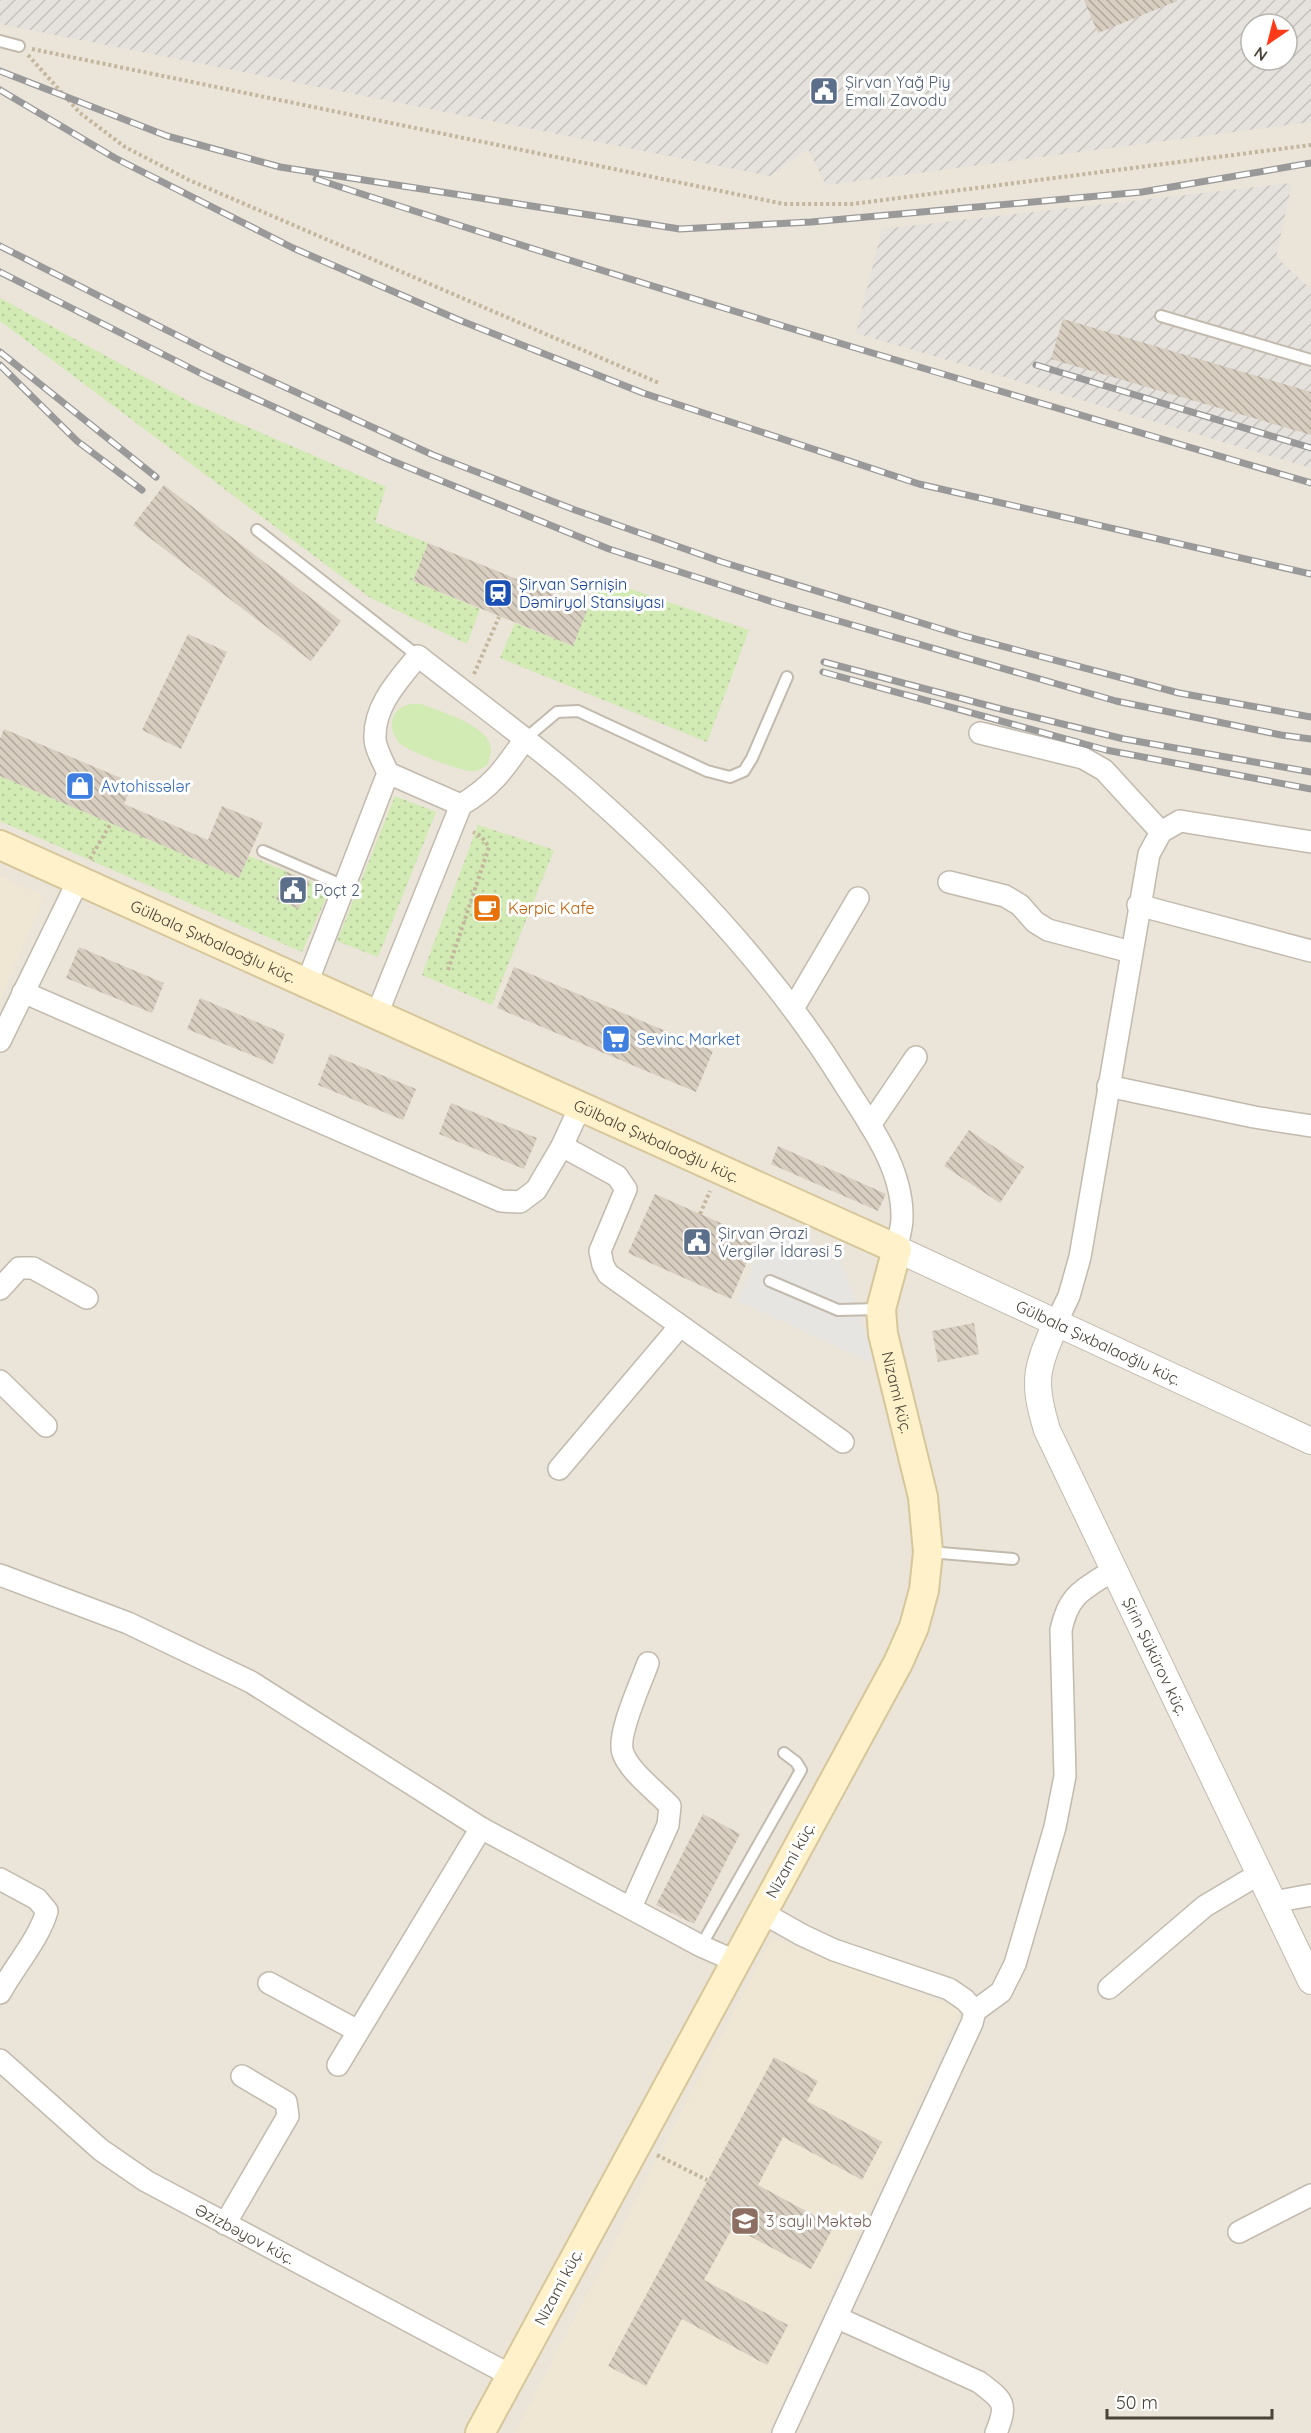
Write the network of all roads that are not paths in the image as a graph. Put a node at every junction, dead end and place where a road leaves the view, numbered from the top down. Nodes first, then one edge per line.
1 (0, 41) edge
2 (19, 46) road end
3 (1161, 316) dead end
4 (1311, 360) edge
5 (257, 530) dead end
6 (418, 656) junction
7 (787, 677) dead end
8 (980, 733) dead end
9 (525, 740) junction
10 (388, 773) junction
11 (458, 814) junction
12 (1161, 832) junction
13 (1311, 842) edge
14 (0, 845) edge
15 (263, 851) dead end
16 (78, 881) junction
17 (949, 882) dead end
18 (344, 886) junction
19 (858, 897) dead end
20 (1138, 905) junction
21 (1311, 951) edge
22 (1131, 952) junction
23 (307, 983) junction
24 (22, 992) junction
25 (794, 1008) junction
26 (377, 1014) junction
27 (0, 1041) edge
28 (916, 1057) dead end
29 (1108, 1086) junction
30 (580, 1107) junction
31 (870, 1125) junction
32 (1311, 1126) edge
33 (562, 1146) junction
34 (897, 1249) junction
35 (770, 1281) dead end
36 (0, 1289) edge
37 (87, 1298) dead end
38 (881, 1309) junction
39 (1056, 1323) junction
40 (680, 1326) junction
41 (0, 1381) edge
42 (46, 1426) dead end
43 (1311, 1441) edge
44 (843, 1442) dead end
45 (559, 1469) dead end
46 (928, 1552) junction
47 (1013, 1559) dead end
48 (1115, 1569) junction
49 (0, 1575) edge
50 (648, 1663) dead end
51 (784, 1753) dead end
52 (481, 1828) junction
53 (1259, 1874) junction
54 (0, 1879) edge
55 (1311, 1896) edge
56 (1273, 1902) junction
57 (631, 1907) junction
58 (761, 1912) junction
59 (701, 1946) junction
60 (735, 1960) junction
61 (1311, 1981) edge
62 (269, 1983) dead end
63 (1109, 1988) dead end
64 (0, 1993) edge
65 (975, 2011) junction
66 (358, 2031) junction
67 (0, 2060) edge
68 (338, 2065) dead end
69 (242, 2076) dead end
70 (1311, 2195) edge
71 (225, 2224) junction
72 (1239, 2232) dead end
73 (838, 2318) junction
74 (510, 2375) junction
75 (480, 2433) edge
76 (783, 2433) edge
77 (996, 2433) edge

1 - 2 lane
3 - 4 lane
5 - 6 lane
6 - 9 street
6 - 10 street
7 - 9 lane
8 - 12 street
9 - 11 street
9 - 25 street
10 - 11 street
10 - 18 street
11 - 26 street
12 - 13 street
12 - 20 street
14 - 16 main road, Gülbala Şıxbalaoğlu küç.
15 - 18 lane
16 - 23 main road, Gülbala Şıxbalaoğlu küç.
16 - 24 street
17 - 22 street
18 - 23 street
19 - 25 street
20 - 21 street
20 - 22 street
22 - 29 street
23 - 26 main road, Gülbala Şıxbalaoğlu küç.
24 - 27 street
24 - 33 street
25 - 31 street
26 - 30 main road, Gülbala Şıxbalaoğlu küç.
28 - 31 street
29 - 32 street
29 - 39 street
30 - 33 street
30 - 34 main road, Gülbala Şıxbalaoğlu küç.
31 - 34 street
33 - 40 street
34 - 38 main road, Nizami küç.
34 - 39 street, Gülbala Şıxbalaoğlu küç.
35 - 38 lane
36 - 37 street
38 - 46 main road, Nizami küç.
39 - 43 street, Gülbala Şıxbalaoğlu küç.
39 - 48 street, Şirin Şükürov küç.
40 - 44 street
40 - 45 street
41 - 42 street
46 - 47 lane
46 - 58 main road, Nizami küç.
48 - 53 street, Şirin Şükürov küç.
48 - 65 street
49 - 52 street
50 - 57 street
51 - 59 lane
52 - 57 street
52 - 66 street
53 - 56 street, Şirin Şükürov küç.
53 - 63 street
54 - 64 street
55 - 56 street
56 - 61 street, Şirin Şükürov küç.
57 - 59 street
58 - 60 main road, Nizami küç.
58 - 65 street
59 - 60 street
60 - 74 main road, Nizami küç.
62 - 66 street
65 - 73 street
66 - 68 street
67 - 71 street, Əzizbəyov küç.
69 - 71 street
70 - 72 street
71 - 74 street, Əzizbəyov küç.
73 - 76 street
73 - 77 street
74 - 75 main road, Nizami küç.

